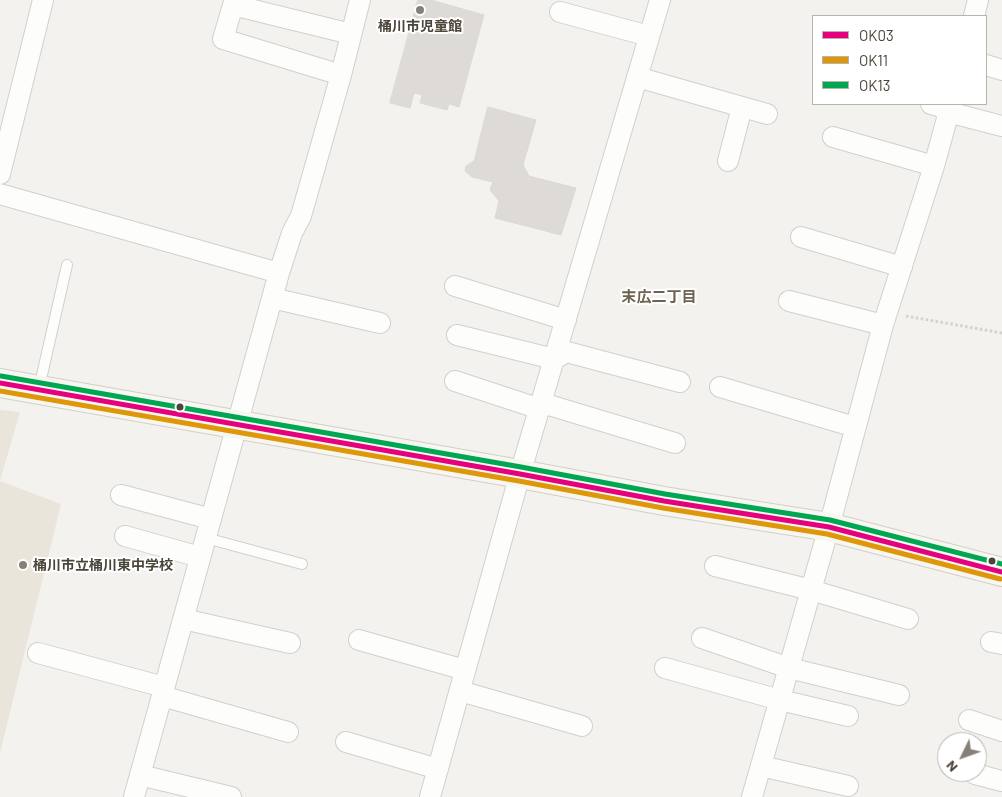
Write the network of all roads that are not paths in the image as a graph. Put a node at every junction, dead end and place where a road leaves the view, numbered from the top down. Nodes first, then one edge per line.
1 (43, 0) edge
2 (360, 0) edge
3 (660, 0) edge
4 (978, 0) edge
5 (560, 12) dead end
6 (974, 15) edge
7 (351, 34) junction
8 (649, 36) junction
9 (987, 65) edge
10 (1002, 70) edge
11 (341, 74) junction
12 (637, 77) junction
13 (943, 106) edge
14 (742, 107) junction
15 (767, 114) dead end
16 (1002, 126) edge
17 (833, 137) dead end
18 (728, 161) dead end
19 (934, 166) junction
20 (1, 167) edge
21 (0, 194) edge
22 (800, 237) dead end
23 (67, 265) dead end
24 (902, 267) junction
25 (279, 273) junction
26 (455, 286) dead end
27 (272, 298) junction
28 (790, 300) dead end
29 (886, 319) junction
30 (566, 320) junction
31 (380, 323) dead end
32 (457, 335) dead end
33 (554, 360) junction
34 (455, 381) dead end
35 (680, 382) dead end
36 (0, 383) edge
37 (720, 387) dead end
38 (39, 389) junction
39 (541, 406) junction
40 (238, 424) junction
41 (856, 427) junction
42 (675, 443) dead end
43 (520, 474) junction
44 (121, 496) dead end
45 (829, 527) junction
46 (208, 528) junction
47 (125, 536) dead end
48 (200, 557) junction
49 (302, 564) dead end
50 (715, 566) dead end
51 (1002, 572) edge
52 (811, 590) junction
53 (908, 618) dead end
54 (183, 619) junction
55 (702, 638) dead end
56 (359, 640) dead end
57 (290, 643) dead end
58 (38, 653) dead end
59 (665, 668) dead end
60 (789, 668) junction
61 (465, 670) junction
62 (163, 691) junction
63 (460, 691) junction
64 (899, 695) dead end
65 (780, 700) junction
66 (848, 716) dead end
67 (969, 720) dead end
68 (582, 726) dead end
69 (1002, 731) edge
70 (288, 732) dead end
71 (346, 742) dead end
72 (761, 766) junction
73 (438, 769) junction
74 (140, 775) junction
75 (987, 777) edge
76 (1002, 781) edge
77 (848, 786) dead end
78 (134, 797) edge
79 (231, 797) edge
80 (430, 797) edge
81 (752, 797) edge

1 - 20 street
2 - 7 street
3 - 8 street
4 - 6 street
5 - 8 street
7 - 11 street
7 - 11 street
8 - 12 street
9 - 10 street
11 - 25 street
12 - 14 street
12 - 30 street
13 - 16 street
13 - 19 street
14 - 15 street
14 - 18 street
17 - 19 street
19 - 24 street
21 - 25 street
22 - 24 street
23 - 38 lane
24 - 29 street
25 - 27 street
26 - 30 street
27 - 31 street
27 - 40 street
28 - 29 street
29 - 41 street
30 - 33 street
32 - 33 street
33 - 35 street
33 - 39 street
34 - 39 street
36 - 38 street
37 - 41 street
38 - 40 street
39 - 42 street
39 - 43 street
40 - 43 street
40 - 46 street
41 - 45 street
43 - 45 street
43 - 61 street
44 - 46 street
45 - 51 street
45 - 52 street
46 - 48 street
46 - 49 lane
47 - 48 street
48 - 54 street
50 - 52 street
52 - 53 street
52 - 60 street
54 - 57 street
54 - 62 street
55 - 60 street
56 - 61 street
58 - 62 street
59 - 65 street
60 - 64 street
60 - 65 street
61 - 63 street
62 - 70 street
62 - 74 street
63 - 68 street
63 - 73 street
65 - 66 street
65 - 72 street
67 - 69 street
71 - 73 street
72 - 77 street
72 - 81 street
73 - 80 street
74 - 78 street
74 - 79 street
75 - 76 street

